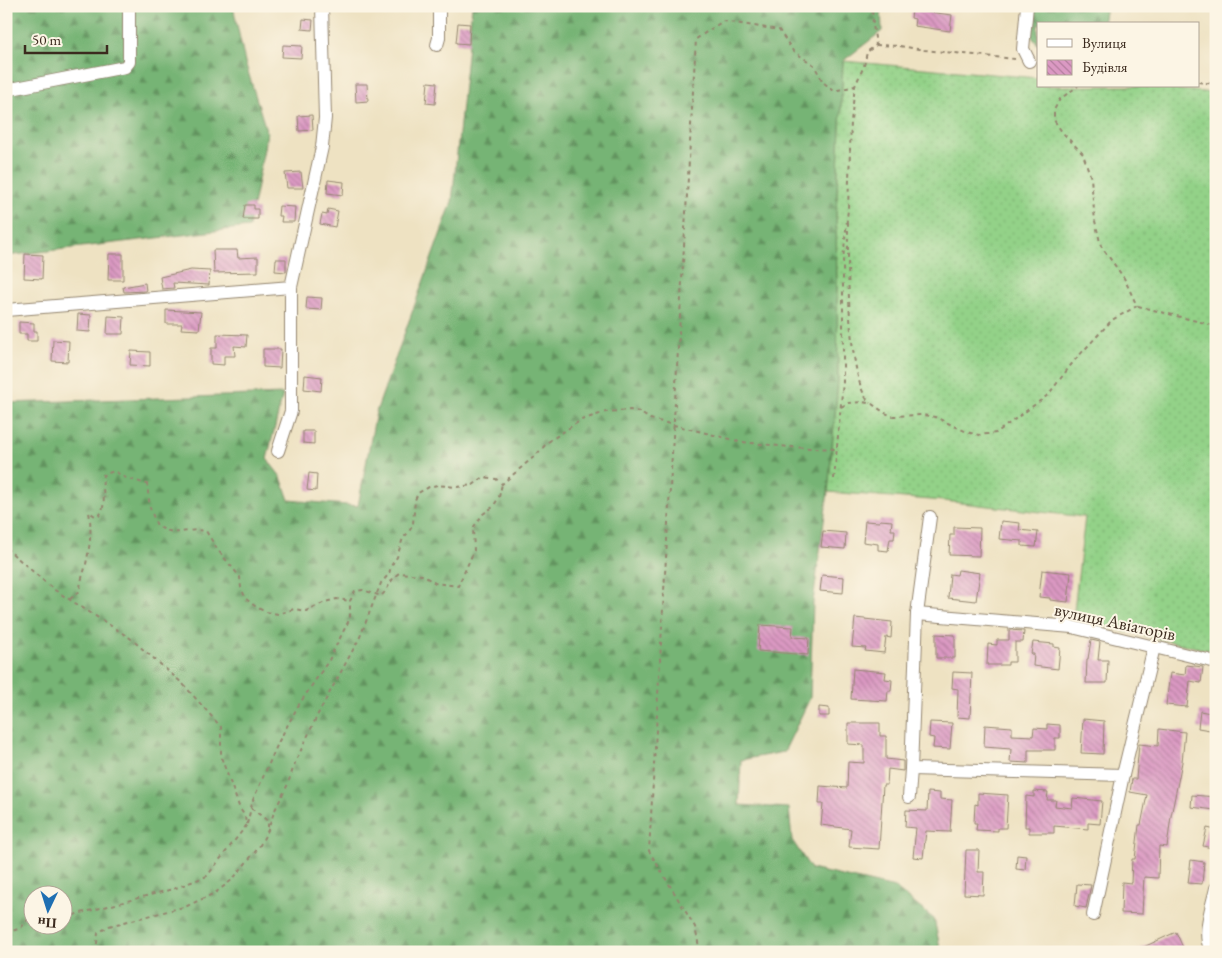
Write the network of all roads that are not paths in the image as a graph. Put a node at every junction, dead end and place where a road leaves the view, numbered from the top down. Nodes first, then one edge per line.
1 (129, 6) edge
2 (322, 6) edge
3 (439, 6) edge
4 (1027, 6) edge
5 (437, 46) dead end
6 (1029, 61) road end
7 (6, 90) edge
8 (291, 287) junction
9 (6, 310) edge
10 (278, 452) dead end
11 (930, 517) dead end
12 (917, 614) junction
13 (1154, 647) junction
14 (1216, 662) edge
15 (911, 769) junction
16 (1123, 776) junction
17 (909, 797) dead end
18 (1216, 888) edge
19 (1093, 915) dead end
20 (1214, 952) edge

1 - 7 street
2 - 8 street
3 - 5 street
4 - 6 street
8 - 9 street
8 - 10 street
11 - 12 street
12 - 13 street, вулиця Авіаторів
12 - 15 street
13 - 14 street, вулиця Авіаторів
13 - 16 street
15 - 16 street
15 - 17 street
16 - 19 street
18 - 20 street

